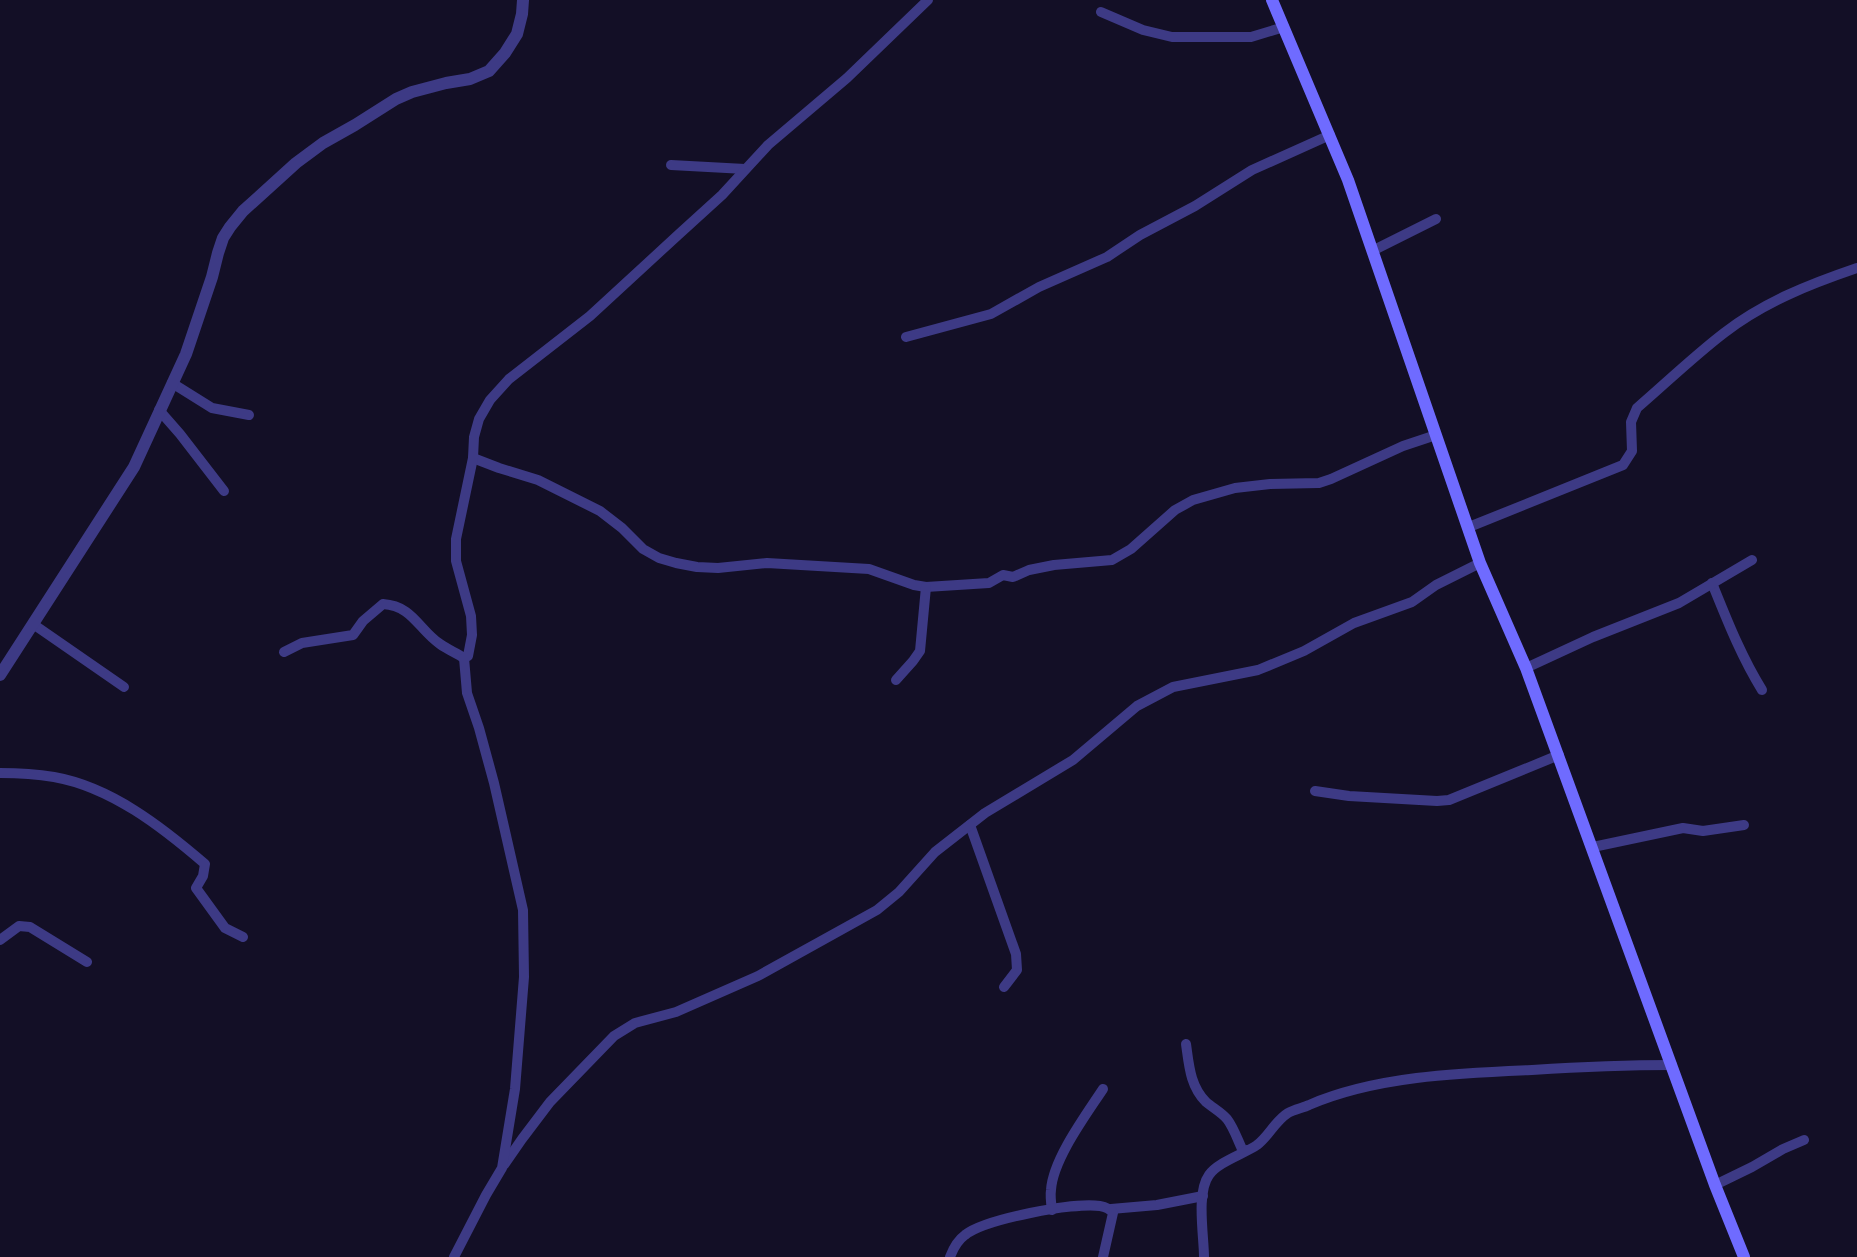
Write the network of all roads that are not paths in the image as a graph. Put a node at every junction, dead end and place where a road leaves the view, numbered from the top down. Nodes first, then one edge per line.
1 (522, 0) edge
2 (928, 0) edge
3 (1273, 0) edge
4 (1101, 12) dead end
5 (1284, 27) junction
6 (1330, 135) junction
7 (671, 165) dead end
8 (745, 169) junction
9 (1436, 219) dead end
10 (1372, 251) junction
11 (1857, 268) edge
12 (906, 337) dead end
13 (172, 383) junction
14 (159, 410) junction
15 (248, 414) dead end
16 (1436, 435) junction
17 (473, 458) junction
18 (224, 491) dead end
19 (1469, 527) junction
20 (1752, 560) dead end
21 (1480, 563) junction
22 (1712, 582) junction
23 (926, 587) junction
24 (34, 624) junction
25 (284, 652) dead end
26 (464, 658) junction
27 (1526, 668) junction
28 (0, 675) edge
29 (896, 680) dead end
30 (124, 688) dead end
31 (1762, 690) dead end
32 (1559, 755) junction
33 (0, 773) edge
34 (1315, 791) dead end
35 (970, 825) junction
36 (1744, 825) dead end
37 (1593, 847) junction
38 (243, 937) dead end
39 (0, 940) edge
40 (87, 962) dead end
41 (1004, 987) dead end
42 (1186, 1044) dead end
43 (1672, 1065) junction
44 (1103, 1089) dead end
45 (522, 1138) junction
46 (1804, 1140) dead end
47 (504, 1147) junction
48 (1247, 1150) junction
49 (502, 1168) junction
50 (1715, 1185) junction
51 (1203, 1196) junction
52 (1052, 1210) junction
53 (1111, 1210) junction
54 (454, 1257) edge
55 (950, 1257) edge
56 (1103, 1257) edge
57 (1204, 1257) edge
58 (1744, 1257) edge

1 - 13 street
2 - 8 street
3 - 5 main road
4 - 5 street
5 - 6 main road
6 - 10 main road
6 - 12 street
7 - 8 street
8 - 17 street
9 - 10 street
10 - 16 main road
11 - 19 street
13 - 14 street
13 - 15 street
14 - 18 street
14 - 24 street
16 - 19 main road
16 - 23 street
17 - 23 street
17 - 26 street
19 - 21 main road
20 - 22 street
21 - 27 main road
21 - 35 street
22 - 27 street
22 - 31 street
23 - 29 street
24 - 28 street
24 - 30 street
25 - 26 street
26 - 47 street
27 - 32 main road
32 - 34 street
32 - 37 main road
33 - 38 street
35 - 41 street
35 - 45 street
36 - 37 street
37 - 43 main road
39 - 40 street
42 - 48 street
43 - 48 street
43 - 50 main road
44 - 52 street
45 - 47 street
45 - 49 street
46 - 50 street
47 - 49 street
48 - 51 street
49 - 54 street
50 - 58 main road
51 - 53 street
51 - 57 street
52 - 53 street
52 - 55 street
53 - 56 street

